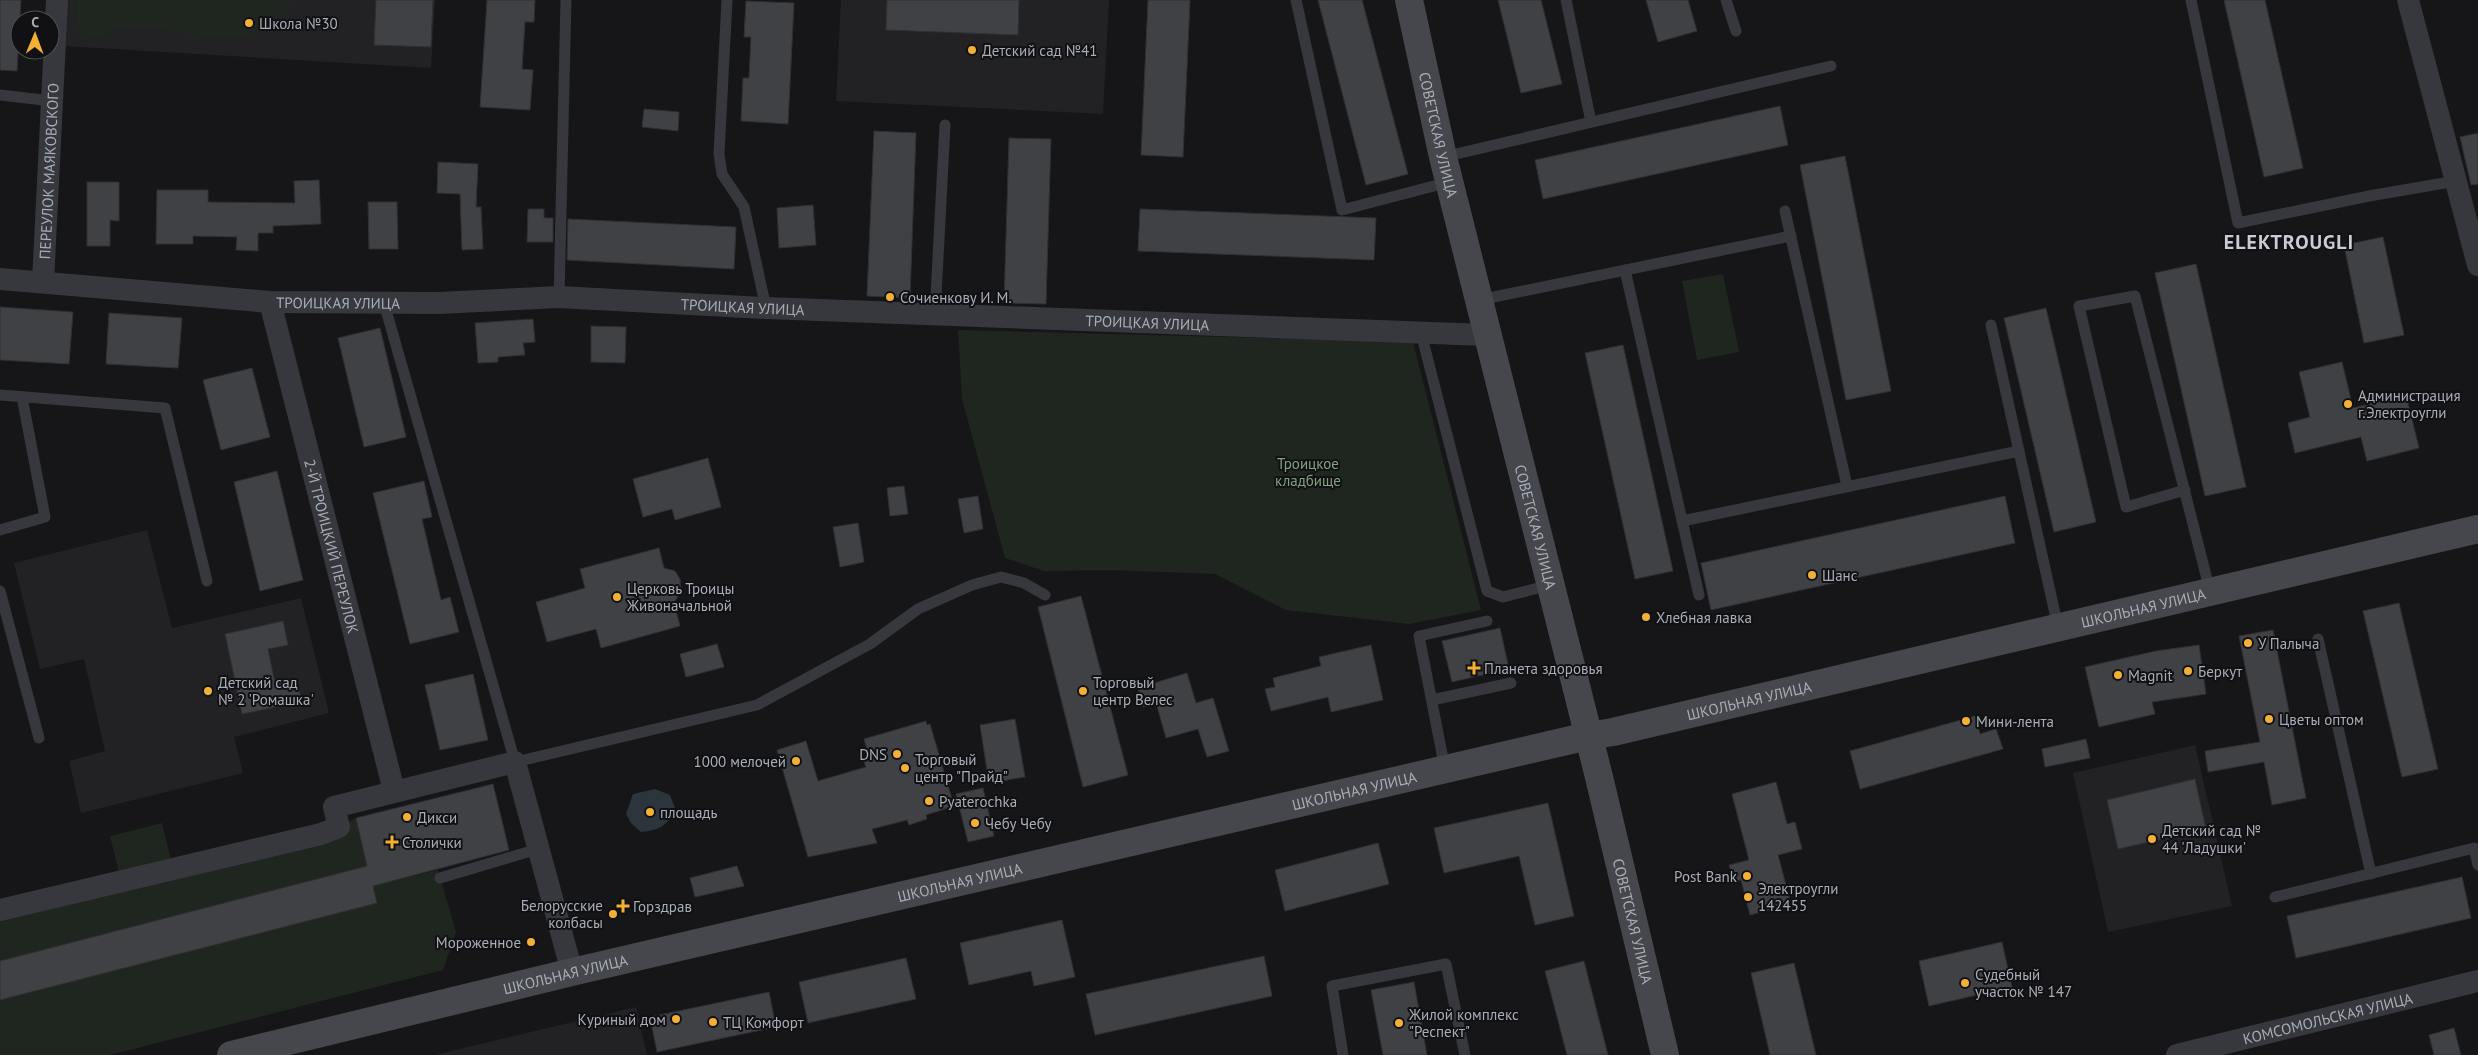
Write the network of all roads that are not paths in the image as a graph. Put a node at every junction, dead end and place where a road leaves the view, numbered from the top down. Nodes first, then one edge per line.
1 (57, 0) edge
2 (566, 0) edge
3 (727, 0) edge
4 (1296, 0) edge
5 (1409, 0) edge
6 (1566, 0) edge
7 (1726, 0) edge
8 (2191, 0) edge
9 (2408, 0) edge
10 (1736, 31) dead end
11 (1831, 66) dead end
12 (0, 95) edge
13 (52, 101) junction
14 (1591, 122) junction
15 (945, 125) dead end
16 (1446, 170) junction
17 (2456, 181) junction
18 (1785, 210) dead end
19 (1791, 236) junction
20 (2478, 265) edge
21 (1625, 270) junction
22 (0, 279) edge
23 (43, 282) junction
24 (559, 297) junction
25 (1478, 301) junction
26 (270, 302) junction
27 (384, 303) junction
28 (766, 308) junction
29 (935, 315) junction
30 (1991, 325) dead end
31 (1421, 333) junction
32 (1486, 335) junction
33 (0, 395) edge
34 (22, 397) junction
35 (2019, 451) junction
36 (1846, 486) junction
37 (2185, 490) junction
38 (1682, 521) junction
39 (2478, 529) edge
40 (0, 530) edge
41 (208, 581) dead end
42 (1550, 585) junction
43 (0, 591) edge
44 (2210, 591) junction
45 (1045, 595) dead end
46 (1699, 595) dead end
47 (1487, 621) dead end
48 (2058, 627) junction
49 (2318, 638) dead end
50 (1511, 683) dead end
51 (1432, 700) junction
52 (1588, 736) junction
53 (39, 738) dead end
54 (515, 762) junction
55 (1445, 770) junction
56 (394, 791) junction
57 (538, 849) junction
58 (2478, 865) edge
59 (2371, 874) junction
60 (440, 878) dead end
61 (2275, 897) dead end
62 (0, 910) edge
63 (572, 972) junction
64 (2478, 981) edge
65 (231, 1055) edge
66 (1343, 1055) edge
67 (1465, 1055) edge
68 (1665, 1055) edge
69 (2177, 1055) edge

1 - 13 street, ПЕРЕУЛОК МАЯКОВСКОГО
2 - 24 lane
3 - 28 lane
4 - 16 lane
5 - 16 main road, СОВЕТСКАЯ УЛИЦА
6 - 14 lane
7 - 10 lane
8 - 17 lane
9 - 17 street
11 - 14 lane
12 - 13 lane
13 - 23 street, ПЕРЕУЛОК МАЯКОВСКОГО
14 - 16 lane
15 - 29 lane
16 - 25 main road, СОВЕТСКАЯ УЛИЦА
17 - 20 street
18 - 19 lane
19 - 21 lane
19 - 36 lane
21 - 25 lane
21 - 38 lane
22 - 23 street, ТРОИЦКАЯ УЛИЦА
23 - 26 street, ТРОИЦКАЯ УЛИЦА
24 - 27 street, ТРОИЦКАЯ УЛИЦА
24 - 28 street, ТРОИЦКАЯ УЛИЦА
25 - 32 main road, СОВЕТСКАЯ УЛИЦА
26 - 27 street, ТРОИЦКАЯ УЛИЦА
26 - 56 street, 2-Й ТРОИЦКИЙ ПЕРЕУЛОК
27 - 54 lane
28 - 29 street, ТРОИЦКАЯ УЛИЦА
29 - 31 street, ТРОИЦКАЯ УЛИЦА
30 - 35 lane
31 - 32 street, ТРОИЦКАЯ УЛИЦА
31 - 42 lane
32 - 42 main road, СОВЕТСКАЯ УЛИЦА
33 - 34 lane
34 - 40 lane
34 - 41 lane
35 - 36 lane
35 - 48 lane
36 - 38 lane
37 - 37 lane
37 - 44 lane
38 - 46 lane
39 - 44 main road, ШКОЛЬНАЯ УЛИЦА
42 - 52 main road, СОВЕТСКАЯ УЛИЦА
43 - 53 lane
44 - 48 main road, ШКОЛЬНАЯ УЛИЦА
45 - 54 lane
47 - 51 lane
48 - 52 main road, ШКОЛЬНАЯ УЛИЦА
49 - 59 lane
50 - 51 lane
51 - 55 lane
52 - 55 main road, ШКОЛЬНАЯ УЛИЦА
52 - 68 main road, СОВЕТСКАЯ УЛИЦА
54 - 56 street
54 - 57 street
55 - 63 main road, ШКОЛЬНАЯ УЛИЦА
56 - 62 street
57 - 60 lane
57 - 63 street
58 - 59 lane
59 - 61 lane
63 - 65 main road, ШКОЛЬНАЯ УЛИЦА
64 - 69 street, КОМСОМОЛЬСКАЯ УЛИЦА
66 - 67 lane

